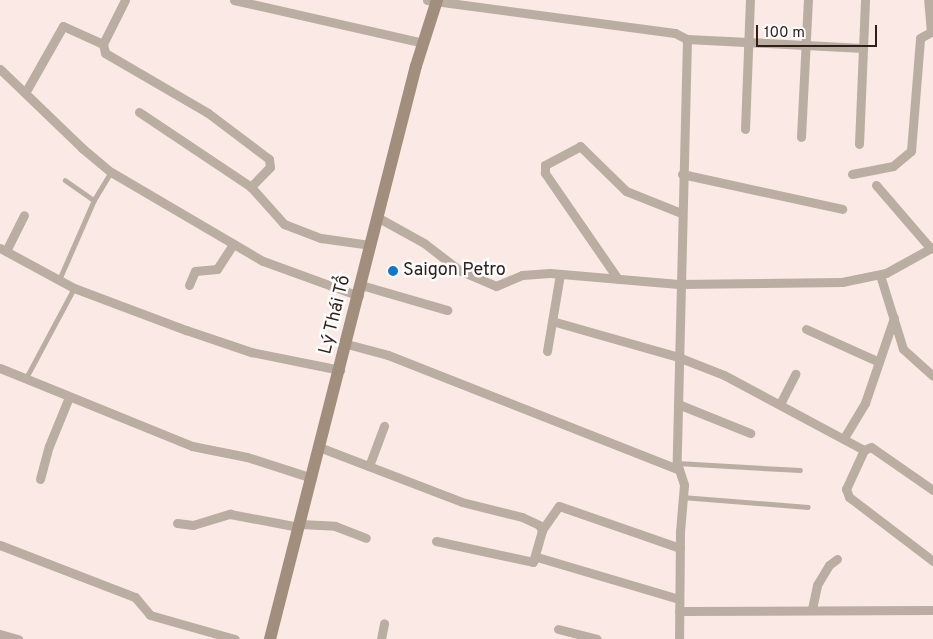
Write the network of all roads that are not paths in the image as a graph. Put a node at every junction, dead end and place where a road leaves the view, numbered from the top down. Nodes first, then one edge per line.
1 (125, 0) edge
2 (234, 0) edge
3 (750, 0) edge
4 (808, 0) edge
5 (865, 0) edge
6 (928, 0) edge
7 (433, 1) edge
8 (932, 30) edge
9 (687, 39) junction
10 (748, 42) junction
11 (423, 43) junction
12 (103, 44) junction
13 (806, 45) junction
14 (863, 48) junction
15 (0, 70) edge
16 (25, 93) junction
17 (139, 112) dead end
18 (745, 129) dead end
19 (801, 137) dead end
20 (859, 144) dead end
21 (112, 172) junction
22 (682, 174) junction
23 (852, 174) dead end
24 (65, 180) dead end
25 (876, 184) dead end
26 (251, 187) junction
27 (94, 200) junction
28 (842, 209) dead end
29 (681, 213) junction
30 (24, 215) dead end
31 (377, 217) junction
32 (233, 244) junction
33 (370, 245) junction
34 (932, 248) edge
35 (3, 250) edge
36 (560, 274) junction
37 (880, 275) junction
38 (618, 279) junction
39 (59, 280) junction
40 (680, 284) junction
41 (189, 285) dead end
42 (74, 288) junction
43 (360, 291) junction
44 (447, 310) dead end
45 (894, 318) junction
46 (552, 321) junction
47 (806, 329) dead end
48 (347, 344) junction
49 (547, 351) dead end
50 (678, 357) junction
51 (878, 362) junction
52 (0, 368) edge
53 (340, 370) junction
54 (795, 374) dead end
55 (933, 376) edge
56 (26, 378) junction
57 (70, 397) junction
58 (678, 404) junction
59 (780, 404) junction
60 (384, 426) dead end
61 (750, 433) dead end
62 (844, 438) junction
63 (320, 447) junction
64 (864, 450) junction
65 (369, 466) junction
66 (677, 466) junction
67 (800, 470) dead end
68 (40, 478) dead end
69 (312, 478) junction
70 (933, 490) edge
71 (682, 498) junction
72 (808, 507) dead end
73 (177, 523) dead end
74 (299, 525) junction
75 (542, 530) junction
76 (366, 538) dead end
77 (436, 541) dead end
78 (0, 545) edge
79 (680, 548) junction
80 (537, 556) junction
81 (837, 558) dead end
82 (933, 561) edge
83 (679, 599) junction
84 (812, 609) junction
85 (933, 610) edge
86 (679, 611) junction
87 (384, 623) dead end
88 (558, 629) dead end
89 (0, 634) edge
90 (18, 639) edge
91 (235, 639) edge
92 (270, 639) edge
93 (381, 639) edge
94 (597, 639) edge
95 (679, 639) edge

1 - 12 street
2 - 11 street
3 - 10 street
4 - 13 street
5 - 14 street
6 - 8 street
7 - 9 street
7 - 11 main road, Lý Thái Tổ
8 - 23 street
9 - 10 street
9 - 22 street
10 - 13 street
10 - 18 street
11 - 31 main road, Lý Thái Tổ
12 - 16 street
12 - 26 street
13 - 14 street
13 - 19 street
14 - 20 street
15 - 16 street
16 - 21 street
17 - 26 street
21 - 27 lane
21 - 32 street
22 - 28 street
22 - 29 street
24 - 27 lane
25 - 34 street
26 - 33 street
27 - 39 lane
29 - 38 street
29 - 40 street
30 - 35 street
31 - 33 main road, Lý Thái Tổ
31 - 36 street
32 - 41 street
32 - 43 street
33 - 43 main road, Lý Thái Tổ
34 - 37 street
35 - 39 street
36 - 38 street
36 - 46 street
37 - 40 street
37 - 45 street
38 - 40 street
39 - 42 street
40 - 50 street
42 - 53 street
42 - 56 lane
43 - 44 street
43 - 48 main road, Lý Thái Tổ
45 - 51 street
45 - 55 street
46 - 49 street
46 - 50 street
47 - 51 street
48 - 53 main road, Lý Thái Tổ
48 - 66 street
50 - 58 street
50 - 59 street
51 - 62 street
52 - 56 street
53 - 63 main road, Lý Thái Tổ
54 - 59 street
56 - 57 street
57 - 68 street
57 - 69 street
58 - 61 street
58 - 66 street
59 - 62 street
60 - 65 street
62 - 64 street
63 - 65 street
63 - 69 main road, Lý Thái Tổ
64 - 70 street
64 - 82 street
65 - 75 street
66 - 67 lane
66 - 71 street
69 - 74 main road, Lý Thái Tổ
71 - 72 lane
71 - 79 street
73 - 74 street
74 - 76 street
74 - 92 main road, Lý Thái Tổ
75 - 79 street
75 - 80 street
77 - 80 street
78 - 91 street
79 - 83 street
80 - 83 street
81 - 84 street
83 - 86 street
84 - 85 street
84 - 86 street
86 - 95 street
87 - 93 street
88 - 94 street
89 - 90 street

